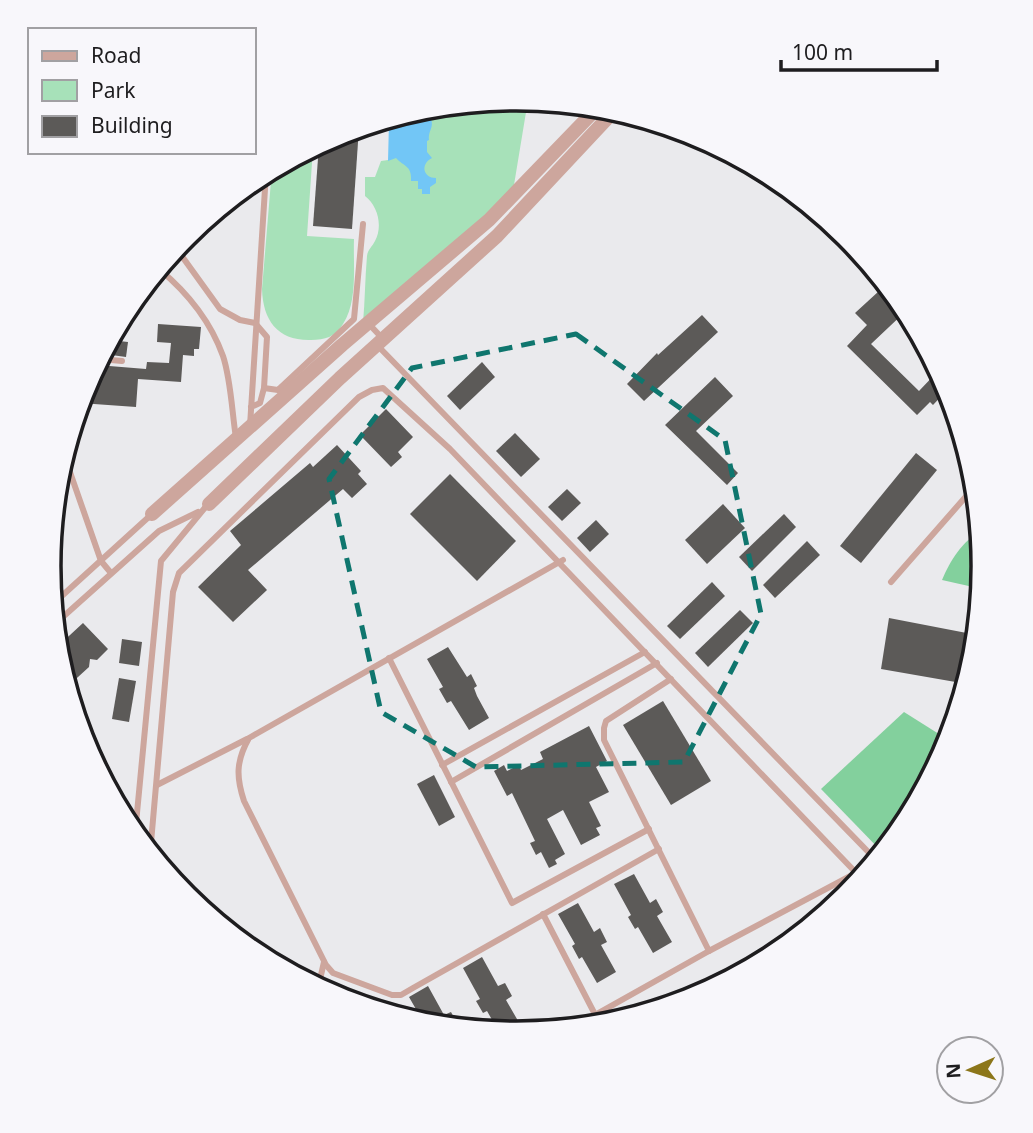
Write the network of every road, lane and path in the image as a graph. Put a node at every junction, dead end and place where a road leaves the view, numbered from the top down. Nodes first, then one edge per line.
1 (588, 117) edge
2 (606, 120) edge
3 (265, 187) edge
4 (363, 224) dead end
5 (183, 257) edge
6 (166, 275) edge
7 (256, 323) junction
8 (368, 323) junction
9 (353, 336) junction
10 (376, 345) junction
11 (111, 360) edge
12 (122, 361) dead end
13 (264, 388) junction
14 (251, 407) junction
15 (250, 428) junction
16 (236, 440) junction
17 (71, 475) edge
18 (966, 496) edge
19 (205, 507) junction
20 (152, 514) joint
21 (101, 561) junction
22 (561, 561) junction
23 (111, 573) junction
24 (891, 582) dead end
25 (62, 596) edge
26 (64, 616) edge
27 (645, 652) junction
28 (389, 659) junction
29 (657, 663) junction
30 (671, 679) junction
31 (249, 738) junction
32 (442, 765) junction
33 (451, 782) junction
34 (156, 785) junction
35 (137, 817) edge
36 (649, 829) junction
37 (151, 839) edge
38 (659, 849) junction
39 (870, 854) edge
40 (855, 871) edge
41 (850, 876) edge
42 (544, 914) junction
43 (709, 951) junction
44 (324, 961) junction
45 (320, 977) edge
46 (595, 1014) joint

1 - 8 street
2 - 10 street
3 - 7 lane
4 - 13 lane
5 - 7 lane
6 - 16 lane
7 - 13 lane
7 - 14 lane
8 - 9 street
8 - 10 lane
9 - 10 lane
9 - 15 street
10 - 19 street
10 - 39 lane
11 - 12 lane
13 - 14 lane
14 - 15 lane
15 - 16 street
16 - 20 street
17 - 21 lane
18 - 24 lane
19 - 23 lane
19 - 35 lane
20 - 21 lane
21 - 23 lane
21 - 25 lane
22 - 27 lane
22 - 28 lane
22 - 34 lane
23 - 26 lane
27 - 29 lane
27 - 32 lane
28 - 31 lane
28 - 32 lane
29 - 30 lane
29 - 33 lane
30 - 36 lane
30 - 40 lane
31 - 34 lane
31 - 44 lane
32 - 33 lane
33 - 36 lane
34 - 37 lane
36 - 38 lane
38 - 42 lane
38 - 43 lane
41 - 43 lane
42 - 44 lane
42 - 46 lane
43 - 46 lane
44 - 45 lane

